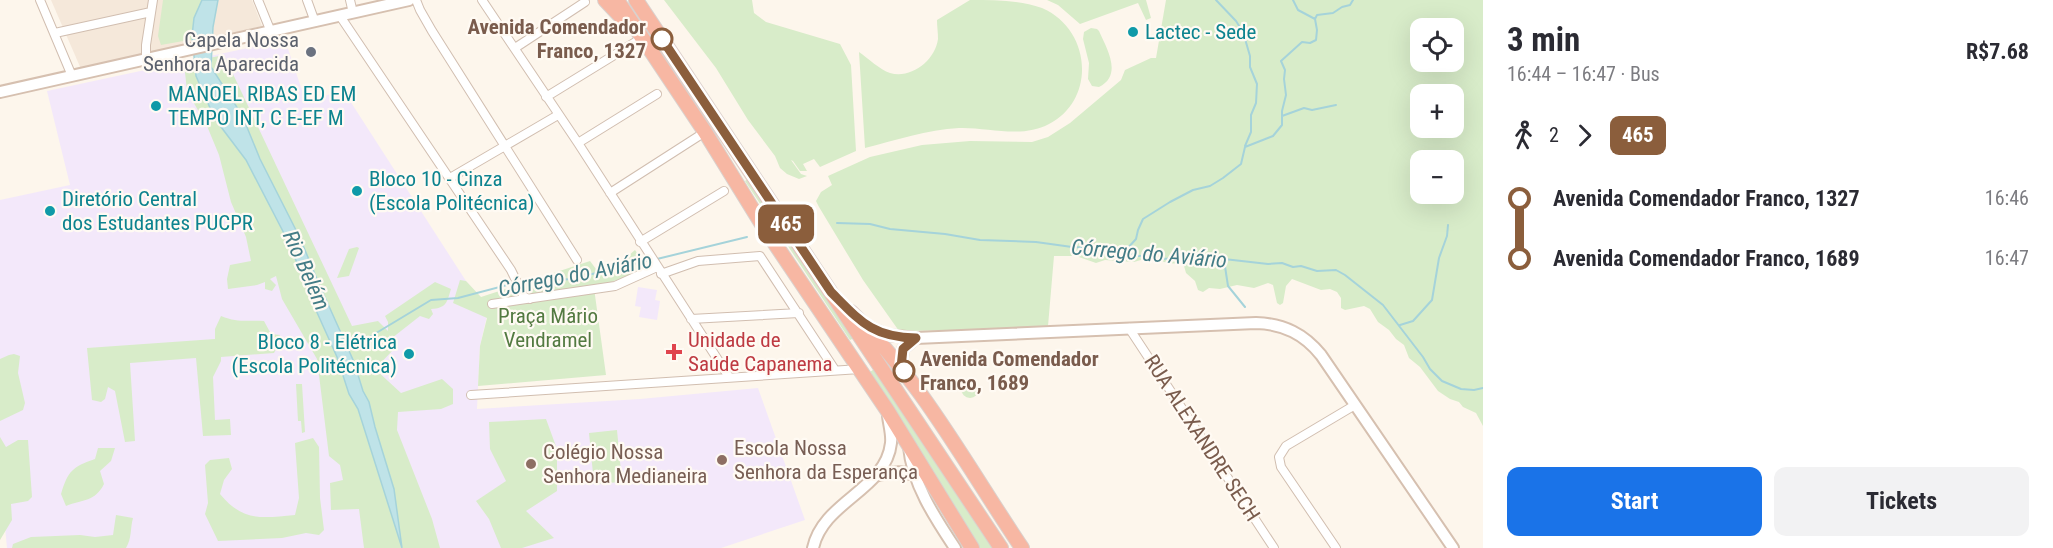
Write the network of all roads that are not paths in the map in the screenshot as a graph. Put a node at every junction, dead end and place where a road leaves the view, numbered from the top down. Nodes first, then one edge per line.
1 (40, 0) edge
2 (153, 0) edge
3 (258, 0) edge
4 (307, 0) edge
5 (350, 0) edge
6 (409, 0) edge
7 (416, 0) edge
8 (482, 0) edge
9 (605, 0) edge
10 (617, 0) edge
11 (636, 0) edge
12 (642, 0) edge
13 (585, 2) dead end
14 (152, 12) junction
15 (353, 13) junction
16 (340, 16) junction
17 (648, 18) junction
18 (315, 22) junction
19 (271, 32) junction
20 (55, 33) junction
21 (639, 33) junction
22 (515, 48) junction
23 (146, 59) junction
24 (72, 76) junction
25 (0, 92) edge
26 (657, 94) dead end
27 (546, 97) junction
28 (558, 115) junction
29 (705, 132) junction
30 (578, 143) junction
31 (506, 146) junction
32 (450, 178) junction
33 (724, 191) dead end
34 (610, 192) junction
35 (642, 245) junction
36 (577, 260) dead end
37 (658, 268) junction
38 (831, 292) junction
39 (530, 299) junction
40 (492, 304) dead end
41 (799, 313) junction
42 (691, 319) junction
43 (861, 322) junction
44 (1129, 328) junction
45 (916, 338) junction
46 (901, 367) junction
47 (860, 369) junction
48 (835, 370) junction
49 (729, 377) junction
50 (471, 395) dead end
51 (927, 405) junction
52 (1355, 405) junction
53 (887, 410) junction
54 (909, 443) junction
55 (952, 474) junction
56 (915, 476) junction
57 (875, 477) junction
58 (933, 485) junction
59 (813, 548) edge
60 (955, 548) edge
61 (972, 548) edge
62 (1001, 548) edge
63 (1022, 548) edge
64 (1274, 548) edge
65 (1336, 548) edge
66 (1453, 548) edge

1 - 20 street
2 - 14 street
3 - 19 street
4 - 18 street
5 - 15 street
6 - 15 street
7 - 31 street
8 - 22 street
9 - 21 highway
10 - 21 highway
11 - 17 highway
12 - 17 highway
13 - 22 street
14 - 20 street
14 - 23 street
15 - 16 street
16 - 18 street
16 - 32 street
17 - 38 highway
18 - 19 street
19 - 23 street
20 - 24 street
21 - 27 street
21 - 29 highway
22 - 27 street
23 - 24 street
24 - 25 street
26 - 30 street
27 - 28 street
28 - 30 street
28 - 31 street
29 - 34 street
29 - 47 highway
30 - 34 street
31 - 32 street
31 - 36 street
32 - 39 street
33 - 35 street
34 - 35 street
35 - 37 street
37 - 39 street
37 - 41 street
37 - 42 street
38 - 43 highway
38 - 55 highway
39 - 40 street
41 - 42 street
41 - 48 street
42 - 49 street
43 - 45 street
43 - 46 highway
44 - 45 street
44 - 52 street
44 - 64 street, RUA ALEXANDRE SECH
45 - 46 street
46 - 51 highway
47 - 48 street
47 - 53 highway
48 - 49 street
49 - 50 street
51 - 55 highway
51 - 63 highway
52 - 65 street
52 - 66 street
53 - 54 highway
53 - 57 street
54 - 56 street
54 - 58 highway
55 - 62 highway
56 - 57 street
56 - 58 street
56 - 60 street
57 - 59 street
58 - 61 highway

